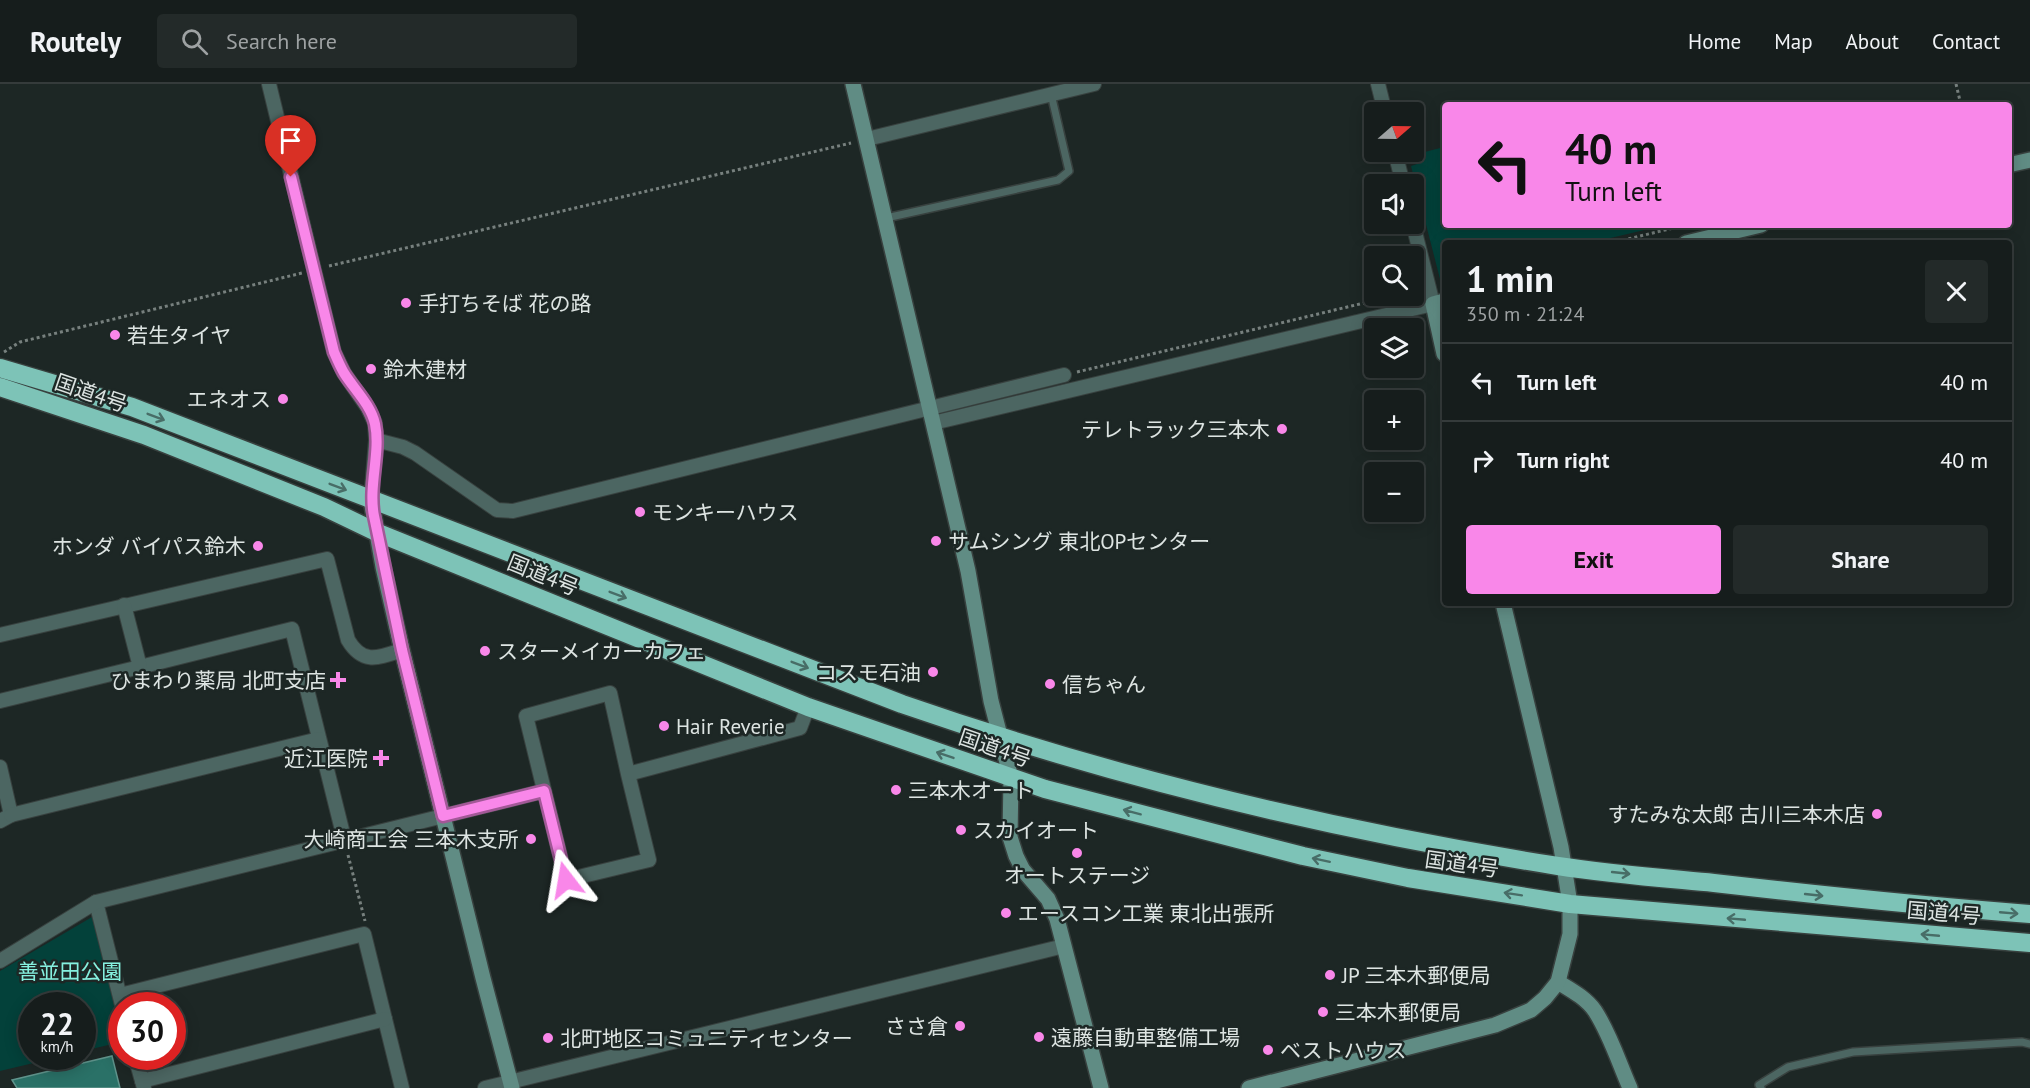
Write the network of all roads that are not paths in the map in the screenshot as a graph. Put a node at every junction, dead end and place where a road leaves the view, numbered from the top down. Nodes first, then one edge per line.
1 (269, 84) edge
2 (853, 84) edge
3 (1094, 84) edge
4 (1378, 84) edge
5 (1051, 94) junction
6 (1382, 102) edge
7 (867, 139) junction
8 (2030, 160) edge
9 (2012, 164) edge
10 (886, 218) junction
11 (1748, 228) edge
12 (1416, 234) edge
13 (1698, 240) edge
14 (1439, 303) edge
15 (1442, 334) edge
16 (0, 368) edge
17 (1064, 375) road end
18 (0, 387) edge
19 (931, 416) junction
20 (376, 440) junction
21 (371, 500) junction
22 (376, 532) junction
23 (124, 605) junction
24 (1504, 606) edge
25 (0, 635) edge
26 (402, 650) junction
27 (140, 667) junction
28 (0, 701) edge
29 (808, 707) junction
30 (1000, 738) junction
31 (319, 739) junction
32 (0, 767) edge
33 (628, 774) junction
34 (1011, 778) junction
35 (544, 791) junction
36 (443, 816) junction
37 (5, 818) edge
38 (345, 842) junction
39 (1562, 867) junction
40 (96, 902) junction
41 (1570, 904) junction
42 (2030, 915) edge
43 (2030, 943) edge
44 (1064, 946) junction
45 (0, 961) edge
46 (1558, 982) junction
47 (119, 992) edge
48 (150, 992) edge
49 (385, 1019) junction
50 (2030, 1044) edge
51 (139, 1070) edge
52 (143, 1085) edge
53 (511, 1085) edge
54 (402, 1088) edge
55 (485, 1088) edge
56 (1101, 1088) edge
57 (1250, 1088) edge
58 (1630, 1088) edge
59 (1761, 1088) edge

1 - 20 street
2 - 7 street
3 - 5 street
4 - 6 street
5 - 7 street
5 - 10 lane
7 - 10 street
8 - 9 street
10 - 19 street
11 - 13 street
12 - 14 street
14 - 15 street
14 - 19 street
16 -> 21 highway, 国道4号
17 - 19 street
18 - 22 highway, 国道4号
19 - 20 street
19 - 30 street
20 - 21 street
21 - 22 street
21 -> 30 highway, 国道4号
22 - 26 street
22 - 29 highway, 国道4号
23 - 25 street
23 - 26 street
23 - 27 street
24 - 39 street
26 - 36 street
27 - 28 street
27 - 31 street
29 - 33 street
34 -> 29 highway, 国道4号
30 - 34 street
30 - 39 highway, 国道4号
31 - 37 street
31 - 38 street
32 - 37 street
33 - 35 street
33 - 35 street
41 -> 34 highway, 国道4号
34 - 44 street
35 - 36 street
36 - 38 street
36 - 53 street
38 - 40 street
39 - 41 street
39 -> 42 highway, 国道4号
40 - 45 street
40 - 47 street
43 -> 41 highway, 国道4号
41 - 46 street
44 - 53 street
44 - 56 street
46 - 57 street
46 - 58 street
48 - 49 street
49 - 52 street
49 - 54 street
50 - 59 lane
51 - 52 street
53 - 55 street

